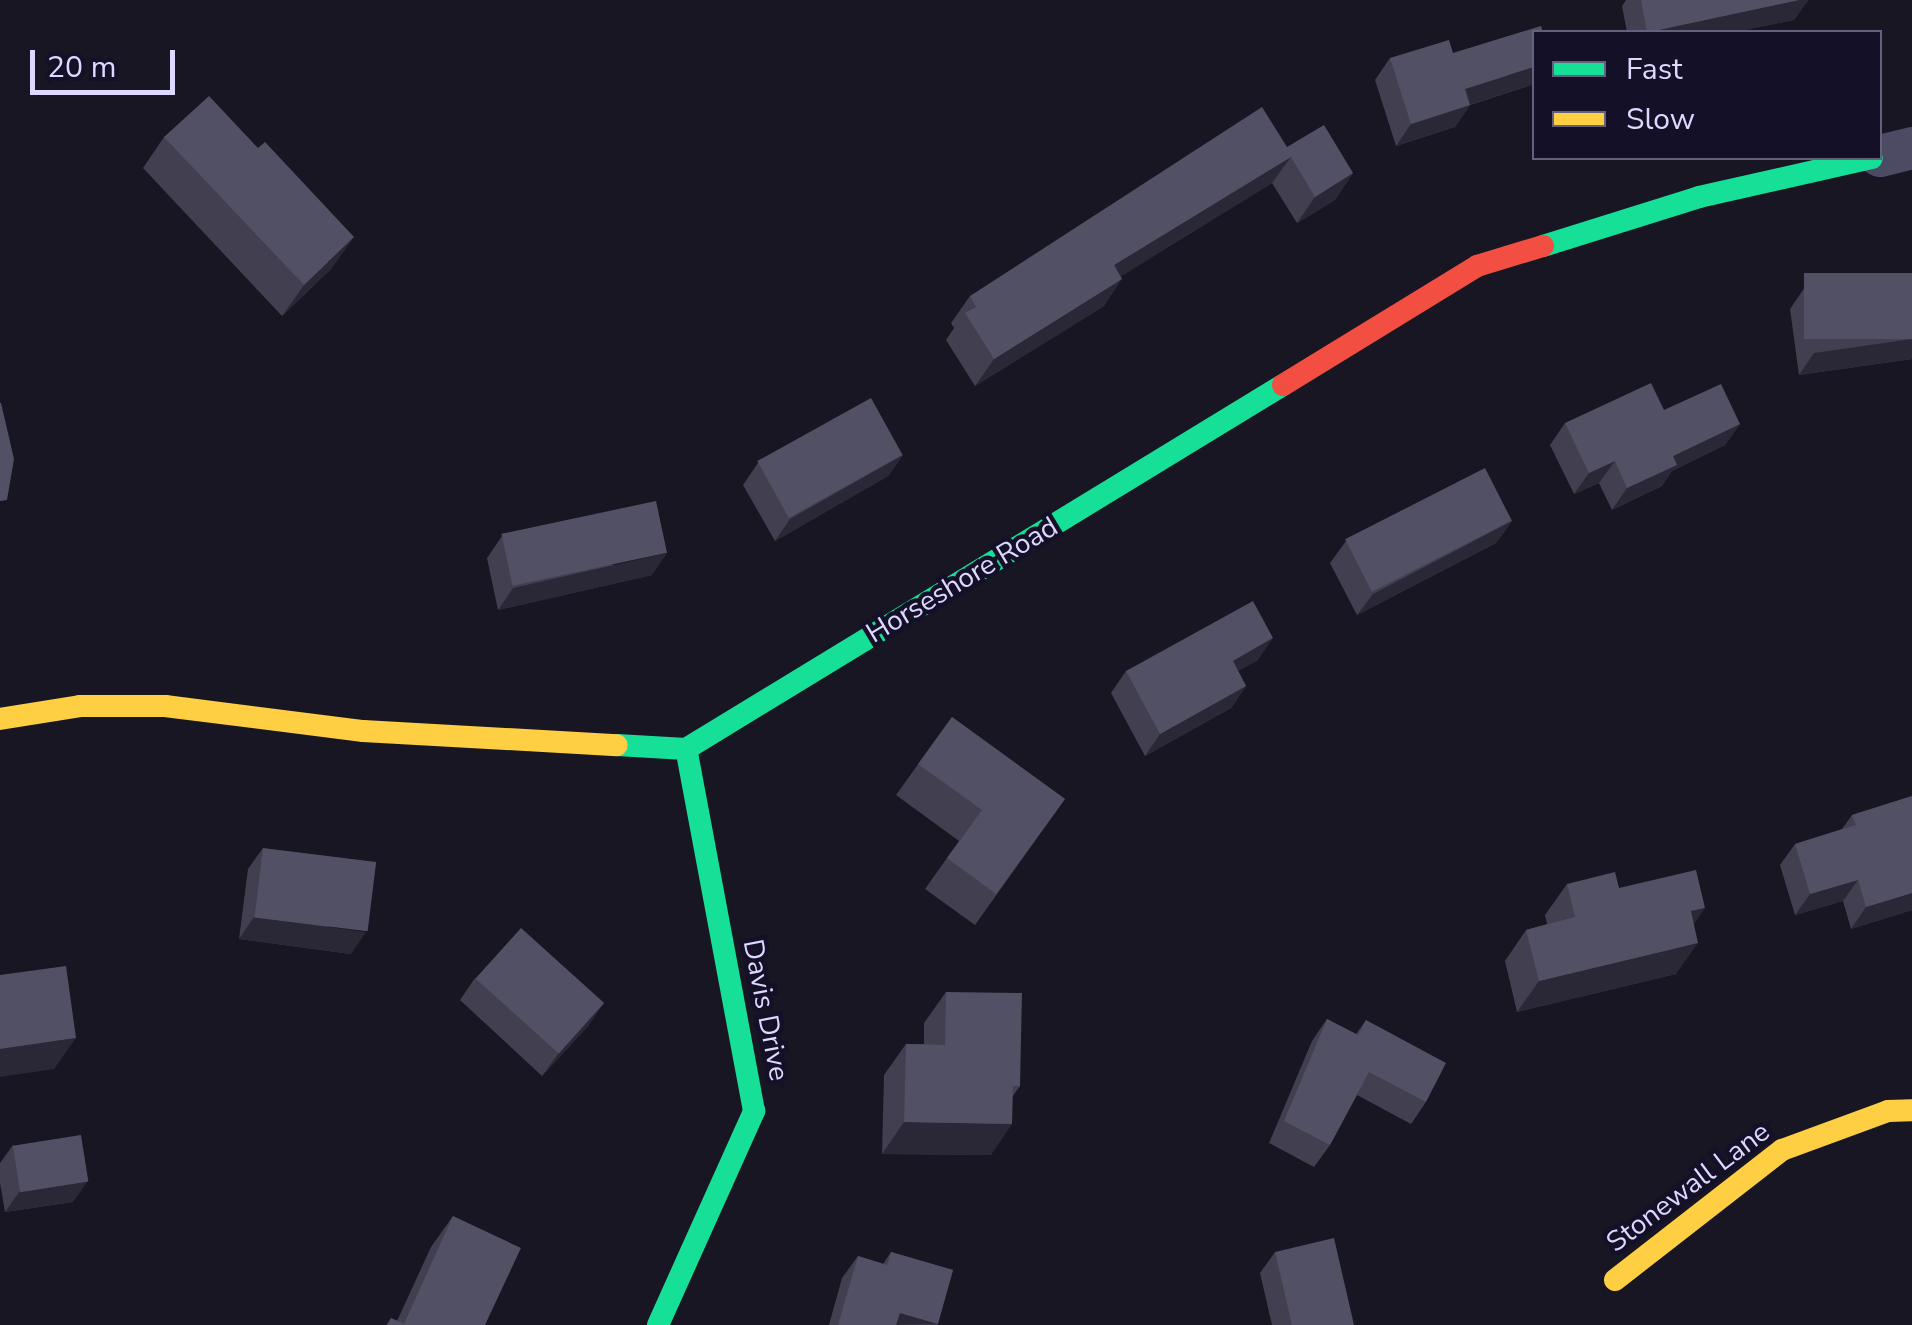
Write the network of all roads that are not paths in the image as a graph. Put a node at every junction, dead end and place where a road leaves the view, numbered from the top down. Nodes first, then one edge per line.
1 (1912, 148) edge
2 (1882, 156) edge
3 (1863, 160) edge
4 (0, 719) edge
5 (686, 748) junction
6 (1912, 1110) edge
7 (1615, 1280) dead end
8 (658, 1325) edge

1 - 2 street
3 - 5 street, Horseshore Road
4 - 5 street
5 - 8 street, Davis Drive
6 - 7 street, Stonewall Lane

